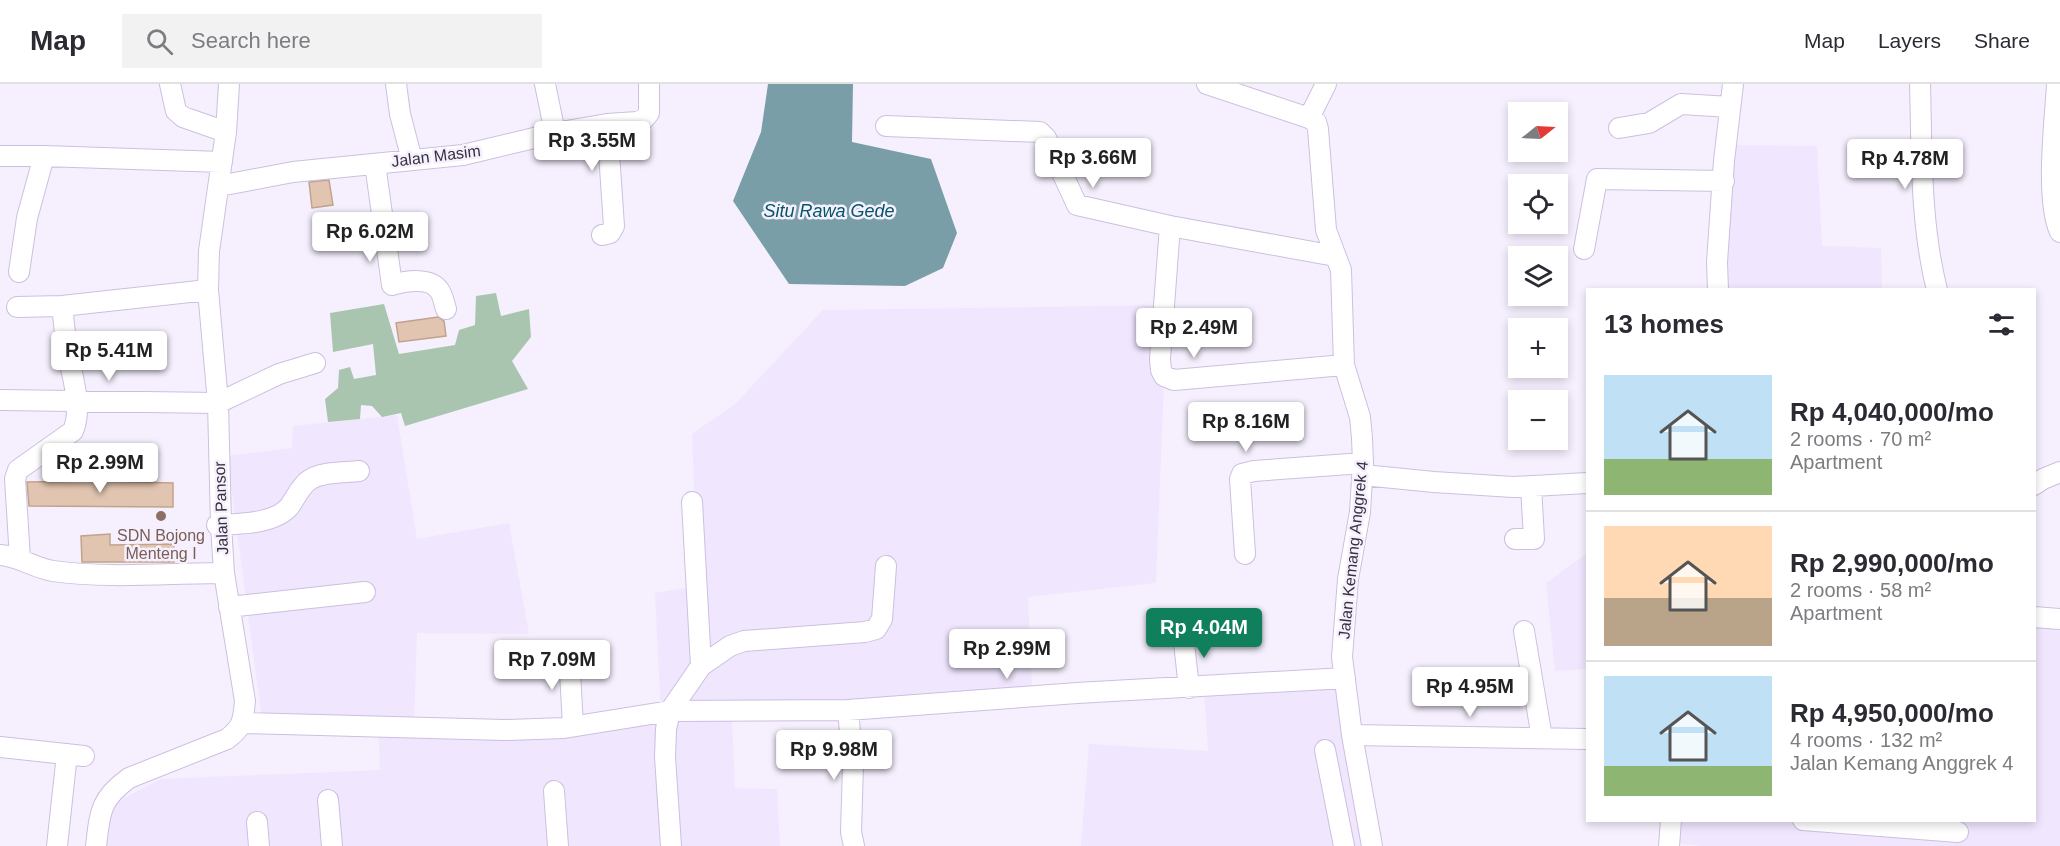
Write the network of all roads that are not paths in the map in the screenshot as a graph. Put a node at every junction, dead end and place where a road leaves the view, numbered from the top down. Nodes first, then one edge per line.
1 (170, 84) edge
2 (229, 84) edge
3 (396, 84) edge
4 (545, 84) edge
5 (649, 84) edge
6 (1207, 84) edge
7 (1326, 84) edge
8 (1733, 84) edge
9 (1920, 84) edge
10 (2057, 84) edge
11 (1730, 107) junction
12 (1309, 118) junction
13 (607, 124) junction
14 (886, 126) dead end
15 (1619, 128) dead end
16 (226, 132) junction
17 (555, 133) junction
18 (0, 156) edge
19 (44, 156) junction
20 (412, 160) junction
21 (222, 162) junction
22 (375, 164) junction
23 (1724, 181) junction
24 (219, 186) junction
25 (1170, 226) junction
26 (2060, 232) edge
27 (602, 235) dead end
28 (1584, 249) dead end
29 (1335, 256) junction
30 (19, 272) dead end
31 (1718, 288) edge
32 (1936, 288) edge
33 (208, 290) junction
34 (62, 306) junction
35 (17, 307) dead end
36 (446, 309) dead end
37 (315, 363) dead end
38 (1344, 364) junction
39 (0, 400) edge
40 (77, 401) junction
41 (218, 403) junction
42 (1363, 469) junction
43 (359, 471) dead end
44 (2060, 472) edge
45 (1586, 483) edge
46 (2036, 484) edge
47 (1531, 486) junction
48 (692, 502) dead end
49 (219, 525) junction
50 (1515, 539) dead end
51 (1245, 554) dead end
52 (0, 555) edge
53 (20, 559) junction
54 (886, 566) dead end
55 (224, 573) junction
56 (365, 592) dead end
57 (229, 607) junction
58 (2036, 617) edge
59 (2060, 619) edge
60 (1524, 631) dead end
61 (1183, 634) dead end
62 (568, 654) dead end
63 (701, 666) junction
64 (1345, 678) junction
65 (1189, 688) junction
66 (848, 710) junction
67 (670, 711) junction
68 (243, 723) junction
69 (573, 726) junction
70 (1352, 735) junction
71 (1542, 738) junction
72 (1586, 739) edge
73 (0, 747) edge
74 (1325, 750) dead end
75 (554, 791) dead end
76 (328, 801) dead end
77 (257, 822) dead end
78 (1671, 822) edge
79 (1827, 822) edge
80 (1958, 833) edge
81 (57, 846) edge
82 (95, 846) edge
83 (258, 846) edge
84 (332, 846) edge
85 (558, 846) edge
86 (671, 846) edge
87 (854, 846) edge
88 (1344, 846) edge
89 (1372, 846) edge
90 (1669, 846) edge

1 - 16 street
2 - 16 street, Jalan Pansor
3 - 20 street
4 - 17 street
5 - 13 street, Jalan Masim
6 - 12 street
7 - 12 street
8 - 11 street
9 - 32 street
10 - 26 street
11 - 15 street
11 - 23 street
12 - 29 street, Jalan Kemang Anggrek 4
13 - 17 street, Jalan Masim
13 - 27 street
14 - 25 street
16 - 21 street, Jalan Pansor
17 - 20 street, Jalan Masim
18 - 19 street
19 - 21 street
19 - 30 street
20 - 22 street, Jalan Masim
21 - 24 street, Jalan Pansor
22 - 24 street, Jalan Masim
22 - 36 street
23 - 28 street
23 - 31 street
24 - 33 street, Jalan Pansor
25 - 29 street
25 - 38 street
29 - 38 street, Jalan Kemang Anggrek 4
33 - 34 street
33 - 41 street, Jalan Pansor
34 - 35 street
34 - 40 street
37 - 41 street
38 - 42 street, Jalan Kemang Anggrek 4
39 - 40 street
40 - 41 street
40 - 53 street
41 - 49 street, Jalan Pansor
42 - 47 street
42 - 51 street
42 - 64 street, Jalan Kemang Anggrek 4
43 - 49 street
44 - 46 street
45 - 47 street
47 - 50 street
48 - 63 street
49 - 55 street, Jalan Pansor
52 - 53 street
53 - 55 street
54 - 63 street
55 - 57 street, Jalan Pansor
56 - 57 street
57 - 68 street, Jalan Pansor
58 - 59 street
60 - 71 street
61 - 65 street
62 - 69 street
63 - 67 street
64 - 65 street
64 - 70 street, Jalan Kemang Anggrek 4
65 - 66 street
66 - 67 street
66 - 87 street
67 - 69 street
67 - 86 street
68 - 69 street
68 - 82 street
70 - 71 street
70 - 89 street, Jalan Kemang Anggrek 4
71 - 72 street
73 - 81 street
74 - 88 street
75 - 85 street
76 - 84 street
77 - 83 street
78 - 90 street
79 - 80 street

